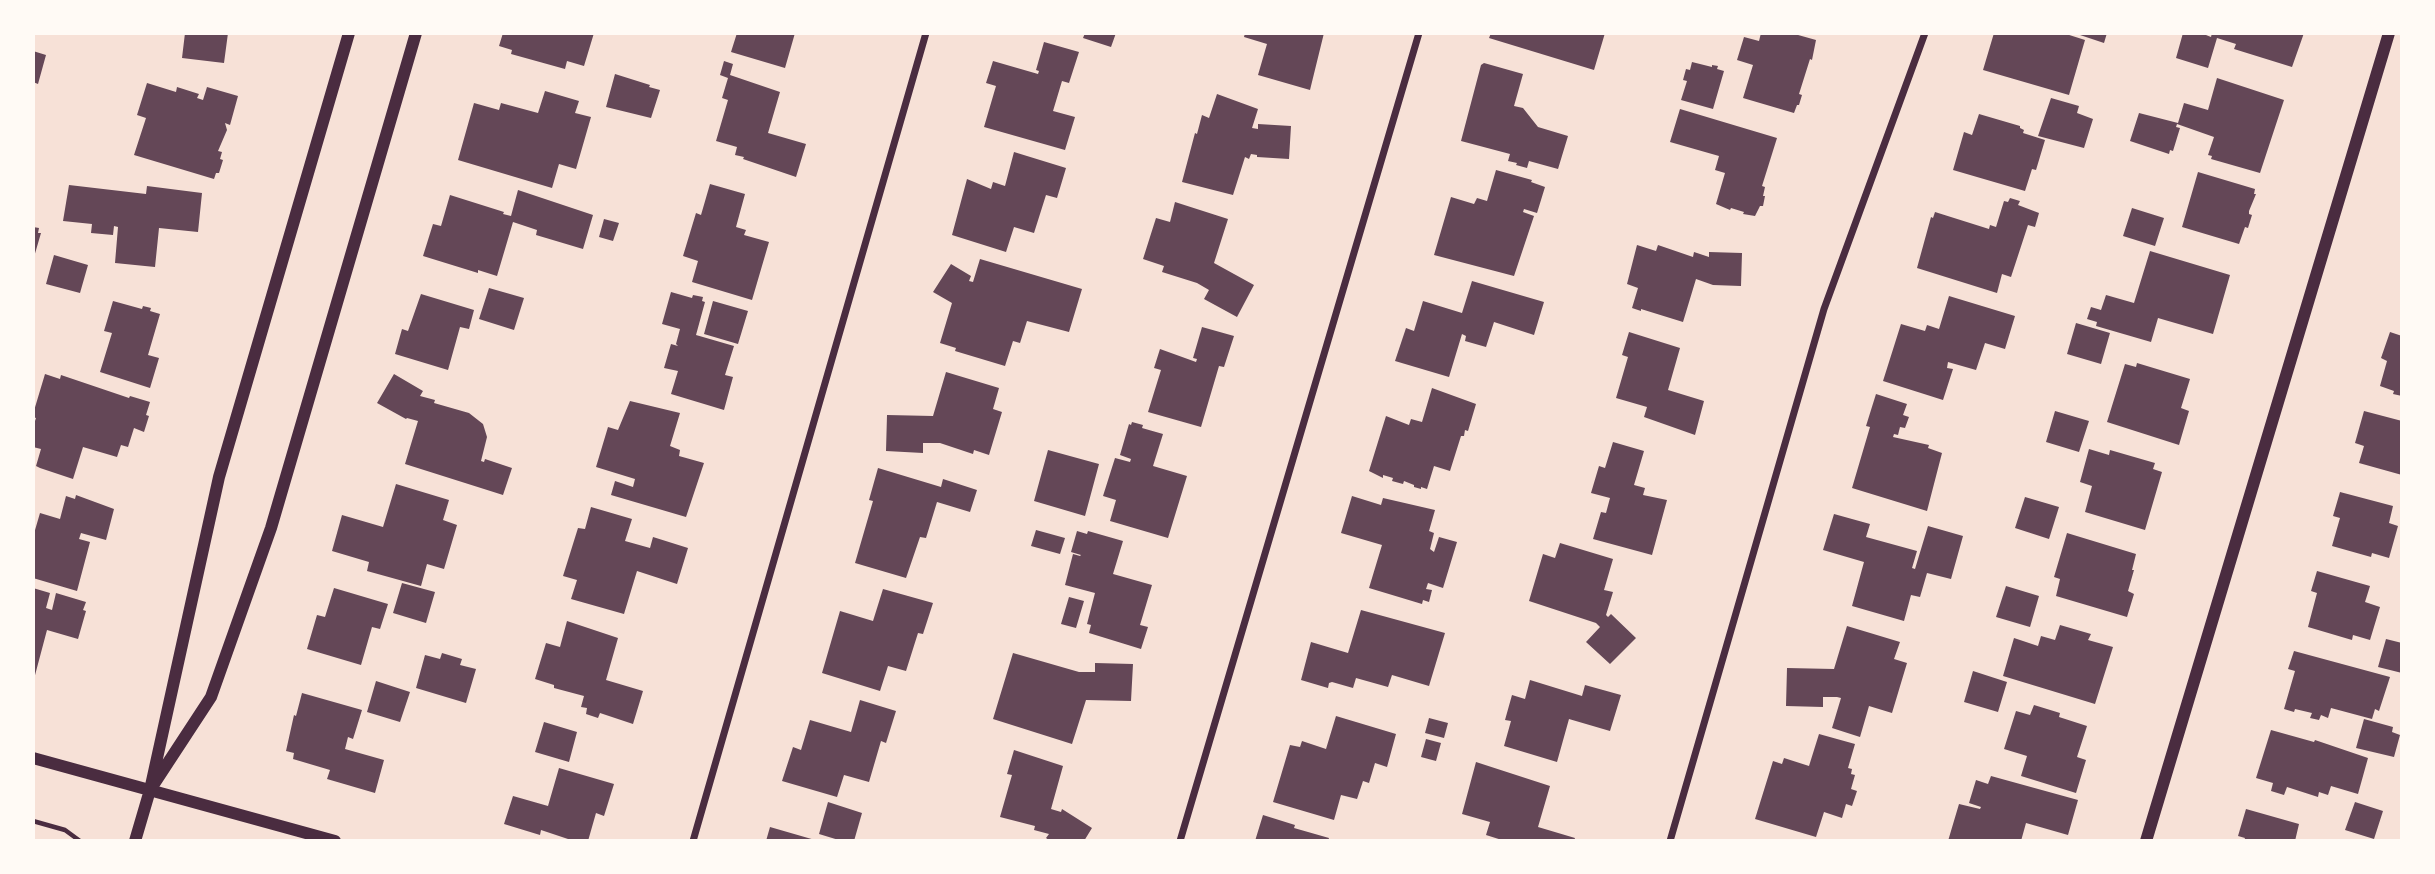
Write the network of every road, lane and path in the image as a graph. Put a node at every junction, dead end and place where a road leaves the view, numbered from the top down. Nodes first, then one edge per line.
1 (349, 33) edge
2 (416, 33) edge
3 (926, 33) edge
4 (1419, 33) edge
5 (1925, 33) edge
6 (2389, 33) edge
7 (33, 758) edge
8 (150, 790) junction
9 (33, 821) edge
10 (80, 841) edge
11 (135, 841) edge
12 (335, 841) edge
13 (692, 841) edge
14 (1180, 841) edge
15 (1670, 841) edge
16 (2146, 841) edge

1 - 8 street
2 - 8 street
3 - 13 street
4 - 14 street
5 - 15 street
6 - 16 street
7 - 8 street
8 - 11 street
8 - 12 street
9 - 10 path

